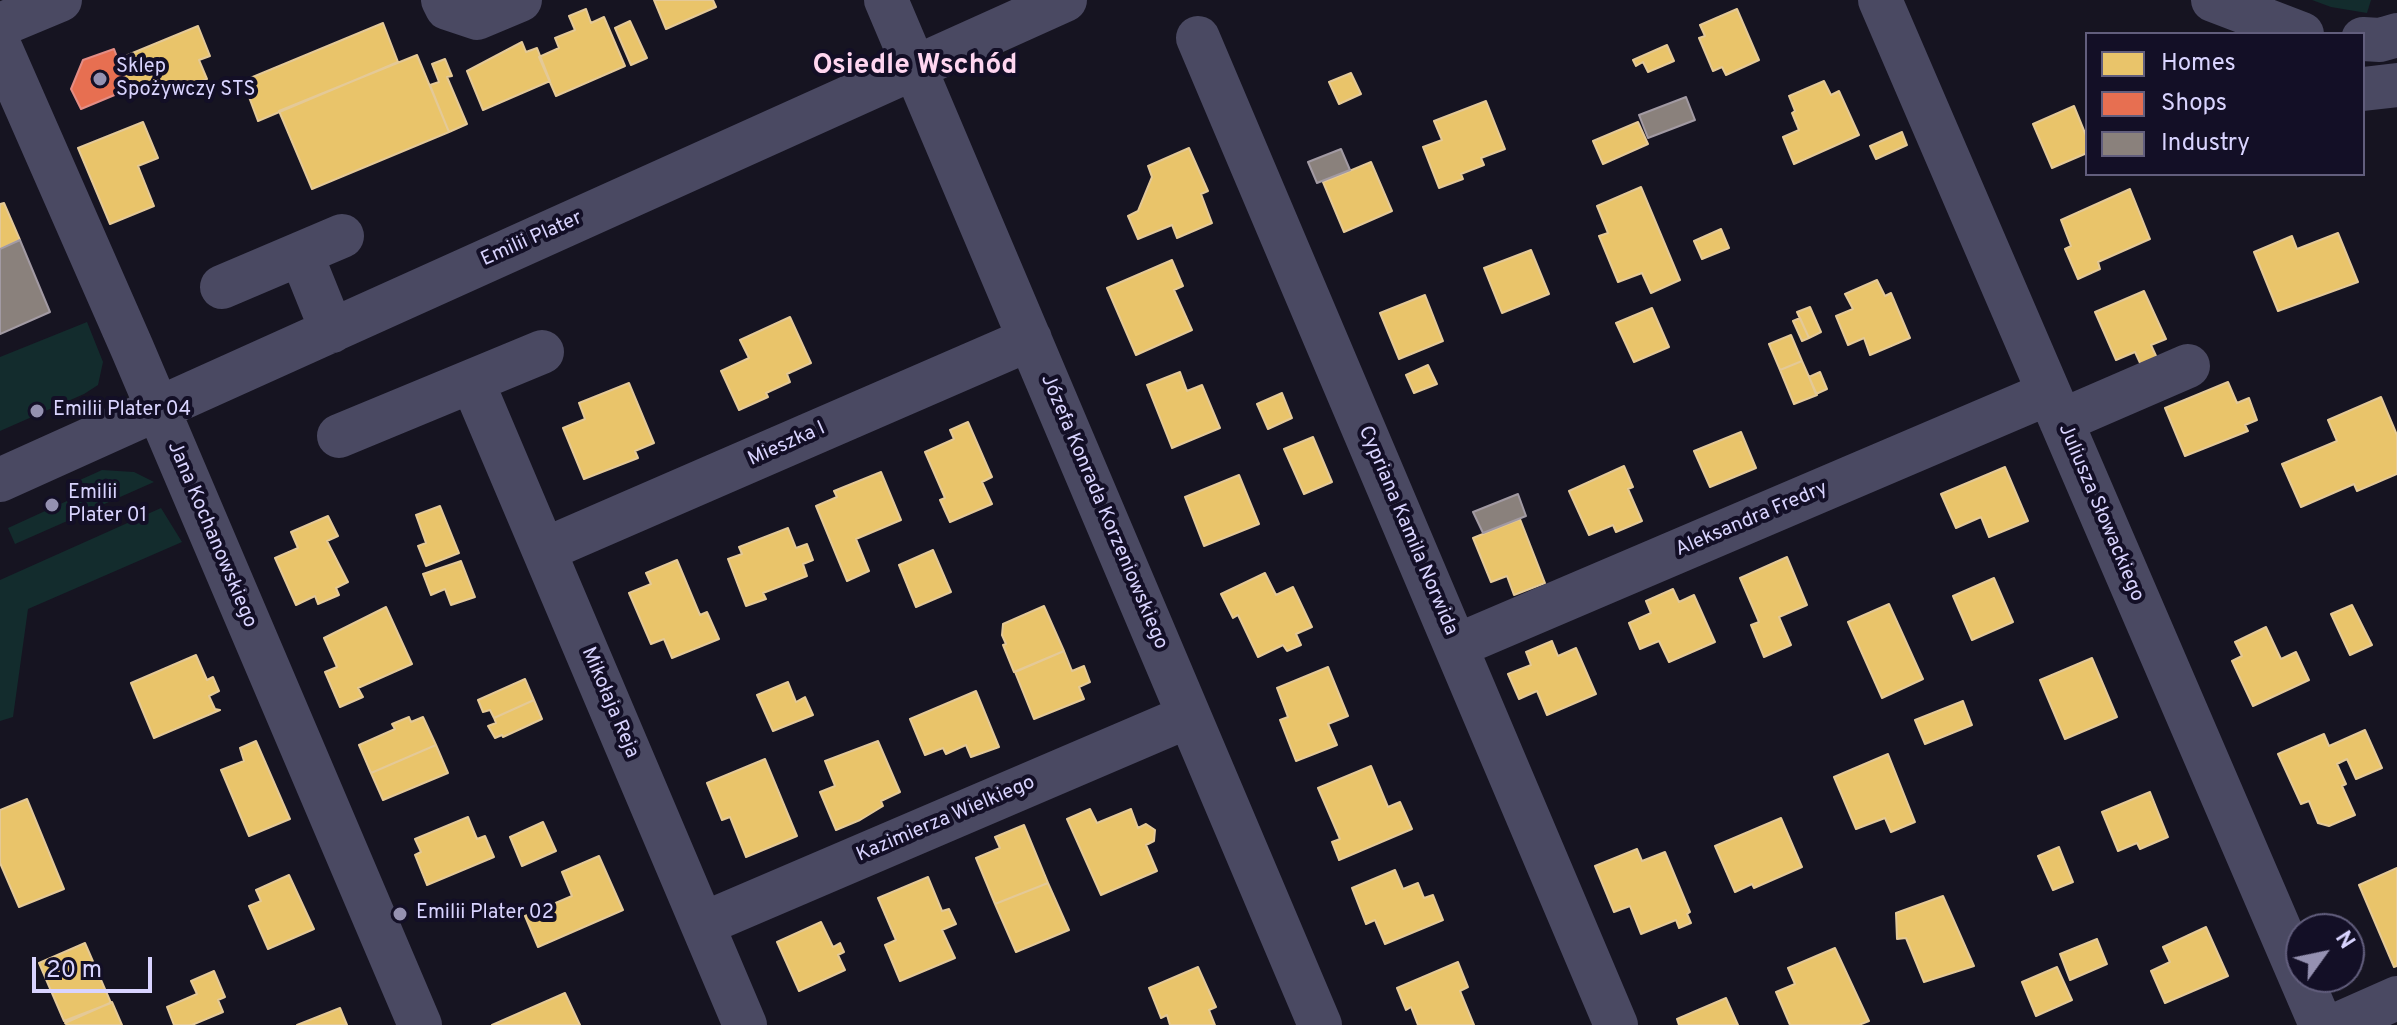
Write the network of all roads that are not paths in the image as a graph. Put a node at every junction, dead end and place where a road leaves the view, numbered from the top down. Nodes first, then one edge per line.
1 (60, 0) edge
2 (443, 0) edge
3 (520, 0) edge
4 (886, 0) edge
5 (1065, 0) edge
6 (1880, 0) edge
7 (2213, 0) edge
8 (0, 25) edge
9 (2249, 32) edge
10 (2297, 32) edge
11 (2397, 35) edge
12 (1198, 38) dead end
13 (2365, 39) edge
14 (0, 47) edge
15 (915, 67) junction
16 (2397, 85) edge
17 (2365, 89) edge
18 (342, 236) dead end
19 (301, 254) junction
20 (222, 287) dead end
21 (332, 331) junction
22 (1030, 339) junction
23 (542, 352) dead end
24 (2188, 366) dead end
25 (472, 381) junction
26 (2055, 407) junction
27 (158, 409) junction
28 (339, 436) dead end
29 (0, 480) edge
30 (544, 550) junction
31 (1456, 646) junction
32 (1189, 716) junction
33 (703, 924) junction
34 (2397, 998) edge
35 (420, 1025) edge
36 (745, 1025) edge
37 (1320, 1025) edge
38 (1616, 1025) edge
39 (2321, 1025) edge
40 (2336, 1025) edge

1 - 8 street
2 - 3 street
4 - 15 street, Józefa Konrada Korzeniowskiego
5 - 15 street, Emilii Plater
6 - 26 street, Juliusza Słowackiego
7 - 9 street
7 - 10 street
11 - 13 street
12 - 31 street, Cypriana Kamila Norwida
14 - 27 street, Jana Kochanowskiego
15 - 21 street, Emilii Plater
15 - 22 street, Józefa Konrada Korzeniowskiego
16 - 17 street
18 - 19 street
19 - 20 street
19 - 21 street
21 - 27 street, Emilii Plater
22 - 30 street, Mieszka I
22 - 32 street, Józefa Konrada Korzeniowskiego
23 - 25 street
24 - 26 street, Aleksandra Fredry
25 - 28 street
25 - 30 street, Mikołaja Reja
26 - 31 street, Aleksandra Fredry
26 - 39 street, Juliusza Słowackiego
27 - 29 street, Emilii Plater
27 - 35 street, Jana Kochanowskiego
30 - 33 street, Mikołaja Reja
31 - 38 street, Cypriana Kamila Norwida
32 - 33 street, Kazimierza Wielkiego
32 - 37 street, Józefa Konrada Korzeniowskiego
33 - 36 street, Mikołaja Reja
34 - 40 street

